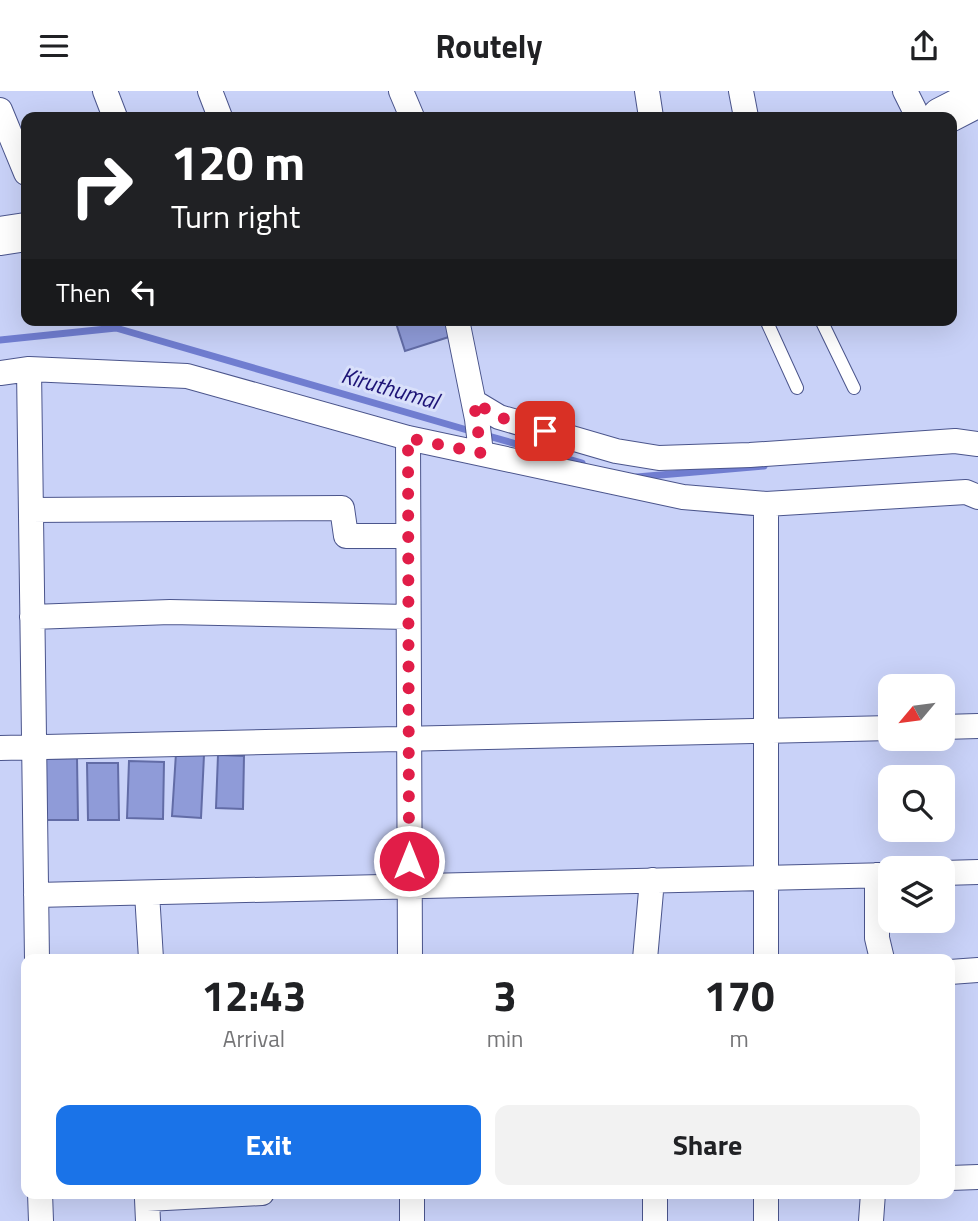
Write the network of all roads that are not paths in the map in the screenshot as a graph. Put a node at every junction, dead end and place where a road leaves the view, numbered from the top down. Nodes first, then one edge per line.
1 (105, 91) edge
2 (210, 91) edge
3 (401, 91) edge
4 (647, 91) edge
5 (741, 91) edge
6 (905, 91) edge
7 (978, 98) edge
8 (0, 110) edge
9 (113, 112) edge
10 (218, 112) edge
11 (410, 112) edge
12 (650, 112) edge
13 (746, 112) edge
14 (916, 112) edge
15 (951, 112) edge
16 (21, 161) edge
17 (21, 233) edge
18 (0, 236) edge
19 (458, 326) edge
20 (769, 326) edge
21 (824, 326) edge
22 (29, 369) junction
23 (0, 373) edge
24 (797, 387) dead end
25 (853, 388) dead end
26 (478, 429) junction
27 (408, 438) junction
28 (978, 444) edge
29 (978, 497) edge
30 (766, 504) junction
31 (31, 510) junction
32 (408, 536) junction
33 (32, 617) junction
34 (408, 617) junction
35 (978, 726) edge
36 (956, 727) edge
37 (878, 728) edge
38 (766, 731) junction
39 (408, 739) junction
40 (34, 747) junction
41 (0, 748) edge
42 (978, 872) edge
43 (955, 873) edge
44 (878, 875) edge
45 (766, 877) junction
46 (652, 880) junction
47 (410, 886) junction
48 (147, 893) junction
49 (36, 895) junction
50 (878, 929) edge
51 (37, 954) edge
52 (151, 954) edge
53 (410, 954) edge
54 (645, 954) edge
55 (766, 954) edge
56 (881, 954) edge
57 (978, 970) edge
58 (955, 972) edge
59 (978, 1177) edge
60 (955, 1178) edge
61 (40, 1199) edge
62 (147, 1199) edge
63 (412, 1199) edge
64 (655, 1199) edge
65 (766, 1199) edge
66 (873, 1199) edge
67 (41, 1221) edge
68 (148, 1221) edge
69 (412, 1221) edge
70 (655, 1221) edge
71 (766, 1221) edge
72 (871, 1221) edge

1 - 9 street
2 - 10 street
3 - 11 street
4 - 12 street
5 - 13 street
6 - 14 street
7 - 15 main road
8 - 16 street
17 - 18 main road
19 - 26 street
20 - 24 lane
21 - 25 lane
22 - 23 street
22 - 27 street
22 - 31 street
26 - 27 street
26 - 28 street
26 - 30 street
27 - 32 street
29 - 30 street
30 - 38 street
31 - 32 street
31 - 33 street
32 - 34 street
33 - 34 street
33 - 40 street
34 - 39 street
35 - 36 street
37 - 38 street
38 - 39 street
38 - 45 street
39 - 40 street
39 - 47 street
40 - 41 street
40 - 49 street
42 - 43 street
44 - 45 street
45 - 46 street
45 - 55 street
46 - 47 street
46 - 54 street
47 - 48 street
47 - 53 street
48 - 49 street
48 - 52 street
49 - 51 street
50 - 56 street
57 - 58 street
59 - 60 street
61 - 67 street
62 - 68 street
63 - 69 street
64 - 70 street
65 - 71 street
66 - 72 street

